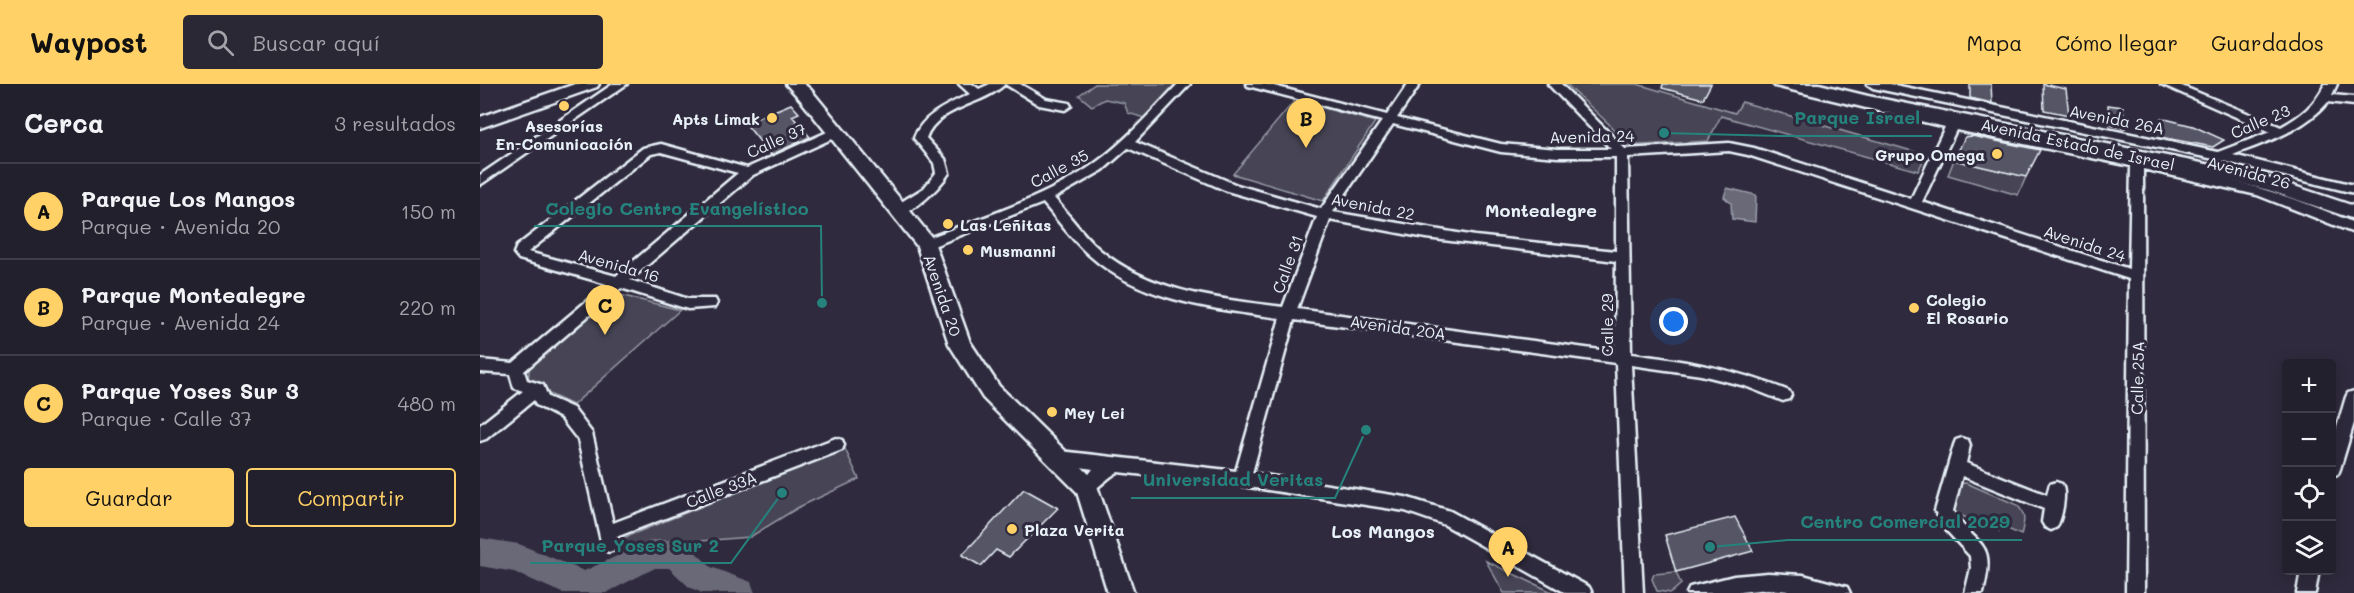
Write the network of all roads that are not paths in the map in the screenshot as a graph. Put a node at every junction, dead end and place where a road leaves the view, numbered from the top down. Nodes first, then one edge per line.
1 (591, 84) edge
2 (621, 84) edge
3 (966, 84) edge
4 (999, 84) edge
5 (1011, 84) edge
6 (1184, 84) edge
7 (1252, 84) edge
8 (1414, 84) edge
9 (1554, 84) edge
10 (1779, 84) edge
11 (1799, 84) edge
12 (1842, 84) edge
13 (1873, 84) edge
14 (2167, 84) edge
15 (2331, 84) edge
16 (801, 87) edge
17 (979, 95) junction
18 (2327, 98) junction
19 (2354, 101) edge
20 (1065, 106) dead end
21 (1389, 120) junction
22 (480, 123) edge
23 (1952, 125) junction
24 (2279, 131) junction
25 (834, 133) junction
26 (1127, 143) junction
27 (1622, 153) junction
28 (2218, 156) junction
29 (2137, 163) junction
30 (748, 172) junction
31 (480, 181) edge
32 (2354, 189) edge
33 (1045, 196) junction
34 (2354, 197) edge
35 (1915, 204) junction
36 (898, 210) junction
37 (2354, 213) edge
38 (1325, 214) junction
39 (2354, 228) edge
40 (926, 244) junction
41 (1623, 257) junction
42 (2138, 278) junction
43 (620, 282) junction
44 (710, 303) dead end
45 (1289, 312) junction
46 (1623, 357) junction
47 (480, 366) edge
48 (516, 369) junction
49 (537, 389) junction
50 (1783, 395) dead end
51 (2354, 398) edge
52 (480, 434) edge
53 (836, 445) dead end
54 (1962, 445) dead end
55 (1060, 458) junction
56 (1117, 464) junction
57 (1956, 466) junction
58 (2332, 467) edge
59 (1242, 479) junction
60 (1087, 487) junction
61 (2053, 505) dead end
62 (2309, 575) edge
63 (1121, 593) edge
64 (1583, 593) edge
65 (1634, 593) edge
66 (1696, 593) edge
67 (1841, 593) edge
68 (1974, 593) edge
69 (2135, 593) edge
70 (2306, 593) edge

1 - 22 main road
2 - 31 street
3 - 17 street
4 - 17 street
5 - 20 street
6 - 26 street, Calle 35
7 - 21 street, Avenida 24
8 - 21 street, Calle 31
9 - 27 street
10 - 23 street, Avenida 26
11 - 37 main road, Avenida Estado de Israel
12 - 34 main road, Avenida Estado de Israel
13 - 28 street, Avenida 26A
14 - 24 street
15 - 18 street
16 - 25 main road, Avenida 20
17 - 36 street
18 - 19 street
18 - 24 street, Calle 23
21 - 27 street, Avenida 24
21 - 38 street, Calle 31
23 - 29 street, Avenida 26
23 - 35 street
24 - 28 street, Calle 23
25 - 30 street, Calle 37
25 - 36 main road, Avenida 20
26 - 33 street, Calle 35
26 - 38 street, Avenida 22
27 - 35 street, Avenida 24
27 - 41 street, Calle 29
28 - 32 street, Avenida 26A
29 - 39 street, Avenida 26
29 - 42 street, Calle 25A
30 - 43 street, Calle 37
30 - 43 street, Avenida 16
33 - 40 street, Calle 35
33 - 45 street, Avenida 20A
35 - 42 street, Avenida 24
36 - 40 main road, Avenida 20
38 - 41 street, Avenida 22
38 - 45 street, Calle 31
40 - 55 main road, Avenida 20
41 - 46 street, Calle 29
42 - 69 street, Calle 25A
43 - 44 street, Avenida 16
43 - 48 street, Calle 37
45 - 46 street, Avenida 20A
45 - 59 street, Calle 31
46 - 50 street, Avenida 20A
46 - 65 street, Calle 29
47 - 48 street
48 - 49 street
49 - 52 street
49 - 53 street, Calle 33A
51 - 58 street
54 - 57 street
55 - 56 street
55 - 60 main road, Avenida 20
56 - 59 street
56 - 60 street
57 - 61 street
57 - 68 street
59 - 64 street
60 - 63 main road
62 - 70 street
66 - 67 street

